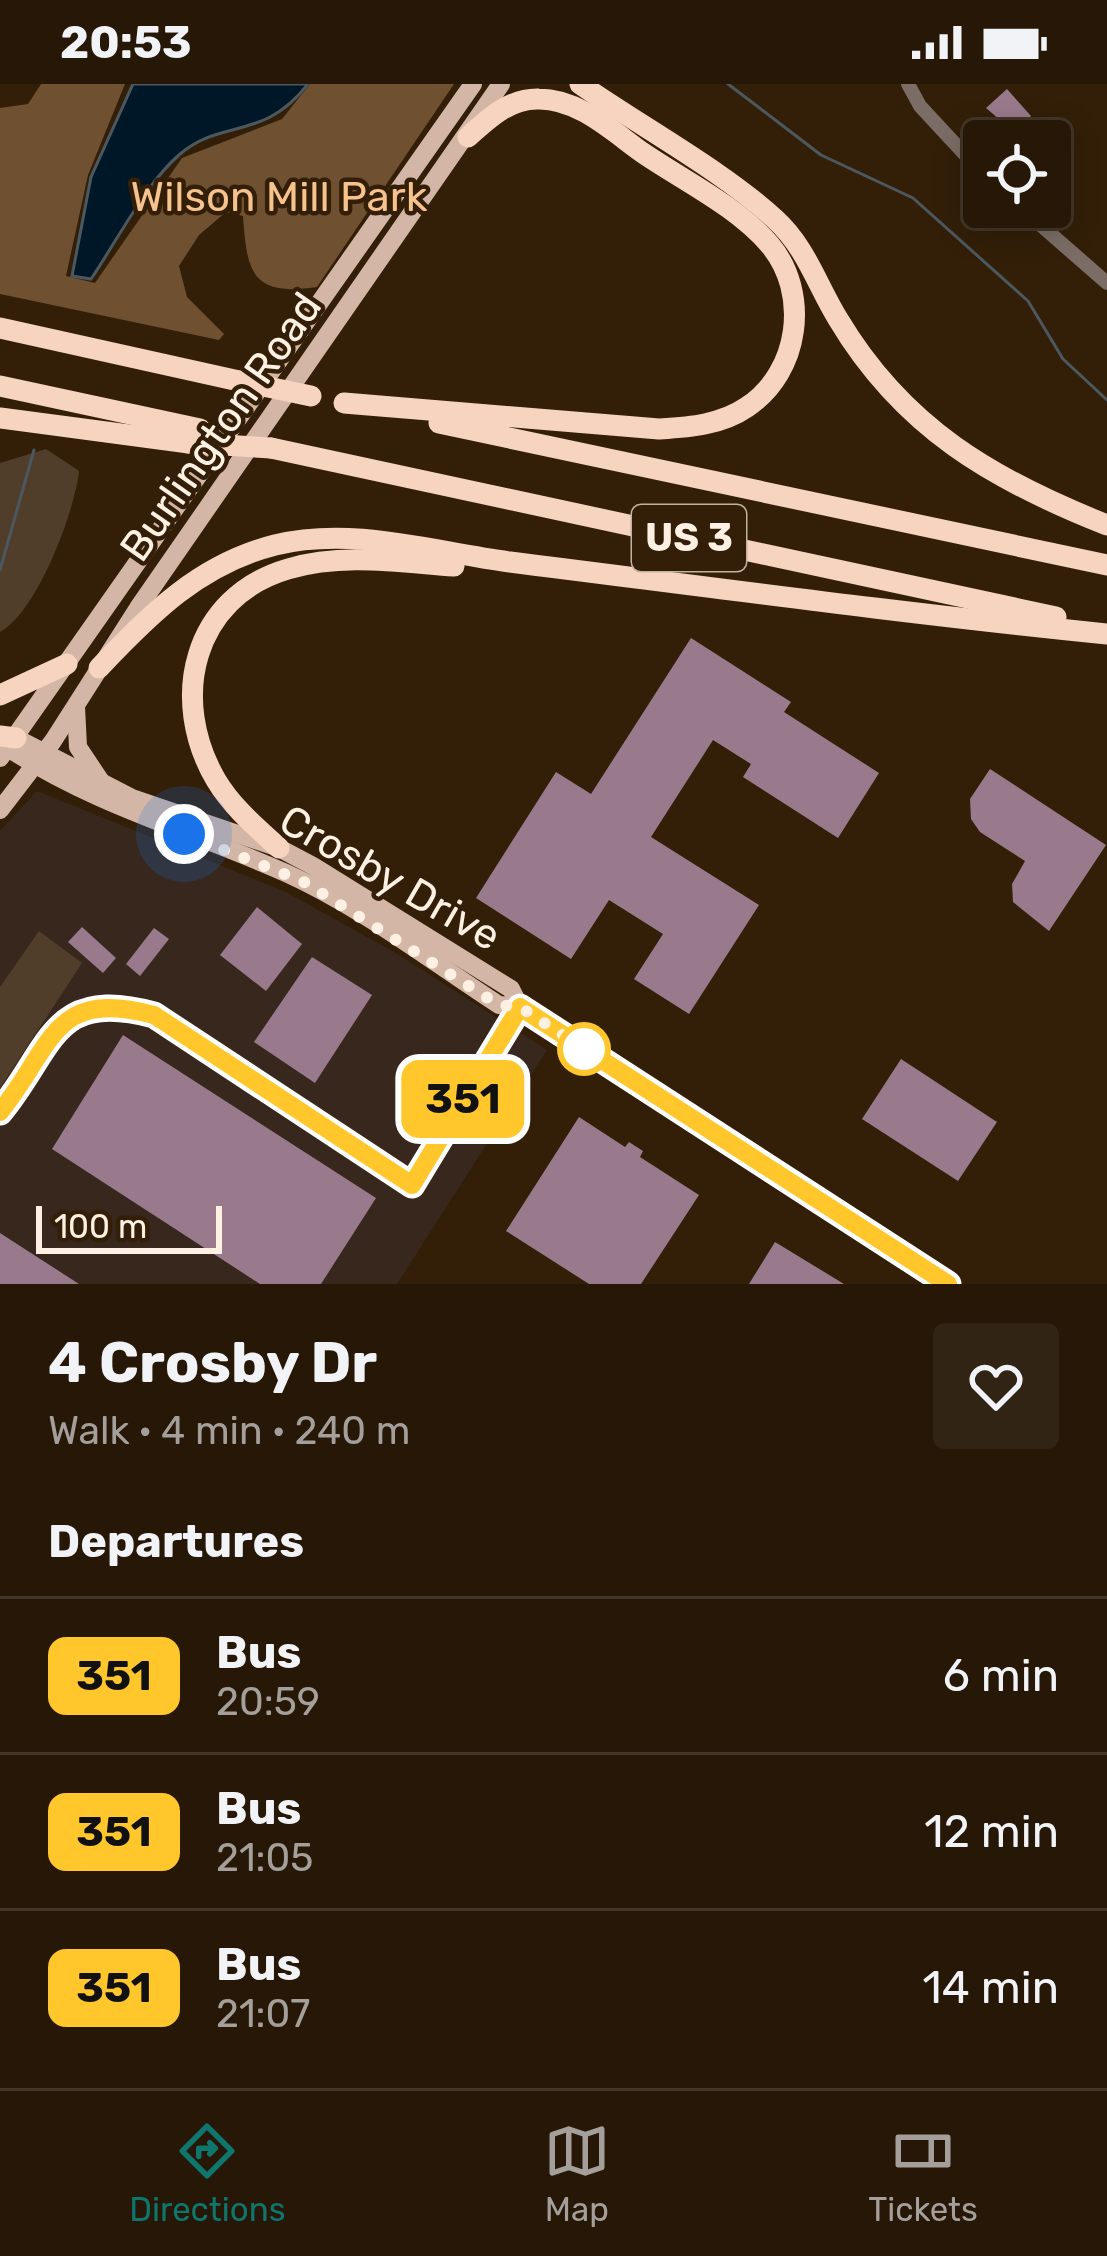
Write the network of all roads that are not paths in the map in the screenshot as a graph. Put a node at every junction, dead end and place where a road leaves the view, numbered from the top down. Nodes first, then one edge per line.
1 (473, 84) edge
2 (501, 84) edge
3 (546, 84) edge
4 (908, 84) edge
5 (577, 94) edge
6 (468, 137) junction
7 (963, 152) edge
8 (1044, 228) edge
9 (1107, 283) edge
10 (0, 328) edge
11 (0, 386) edge
12 (344, 403) junction
13 (0, 418) edge
14 (195, 436) junction
15 (1107, 525) edge
16 (505, 561) junction
17 (1107, 566) edge
18 (1107, 631) edge
19 (67, 664) junction
20 (99, 668) junction
21 (0, 695) edge
22 (76, 706) junction
23 (5, 744) edge
24 (40, 759) junction
25 (103, 783) junction
26 (0, 810) edge
27 (279, 848) junction
28 (520, 1007) junction
29 (948, 1284) edge

1 - 19 main road, Burlington Road
2 - 6 main road, Burlington Road
3 - 5 highway
4 - 7 street
5 - 6 highway
5 - 12 highway
5 - 15 highway
6 - 20 main road, Burlington Road
8 - 9 street
10 - 12 highway, US 3, bridge
11 - 14 highway
12 - 17 highway, US 3
13 - 14 highway
14 - 18 highway, US 3, bridge
16 - 18 highway
16 - 20 highway
16 - 27 highway
19 - 21 highway
19 - 23 main road, Burlington Road
20 - 22 main road, Burlington Road
22 - 24 main road, Burlington Road
22 - 25 main road
23 - 24 main road, Crosby Drive
24 - 25 main road, Crosby Drive
24 - 26 main road, Burlington Road
24 - 28 main road, Crosby Drive
25 - 27 main road, Crosby Drive
27 - 28 main road, Crosby Drive
28 - 29 main road, Crosby Drive

